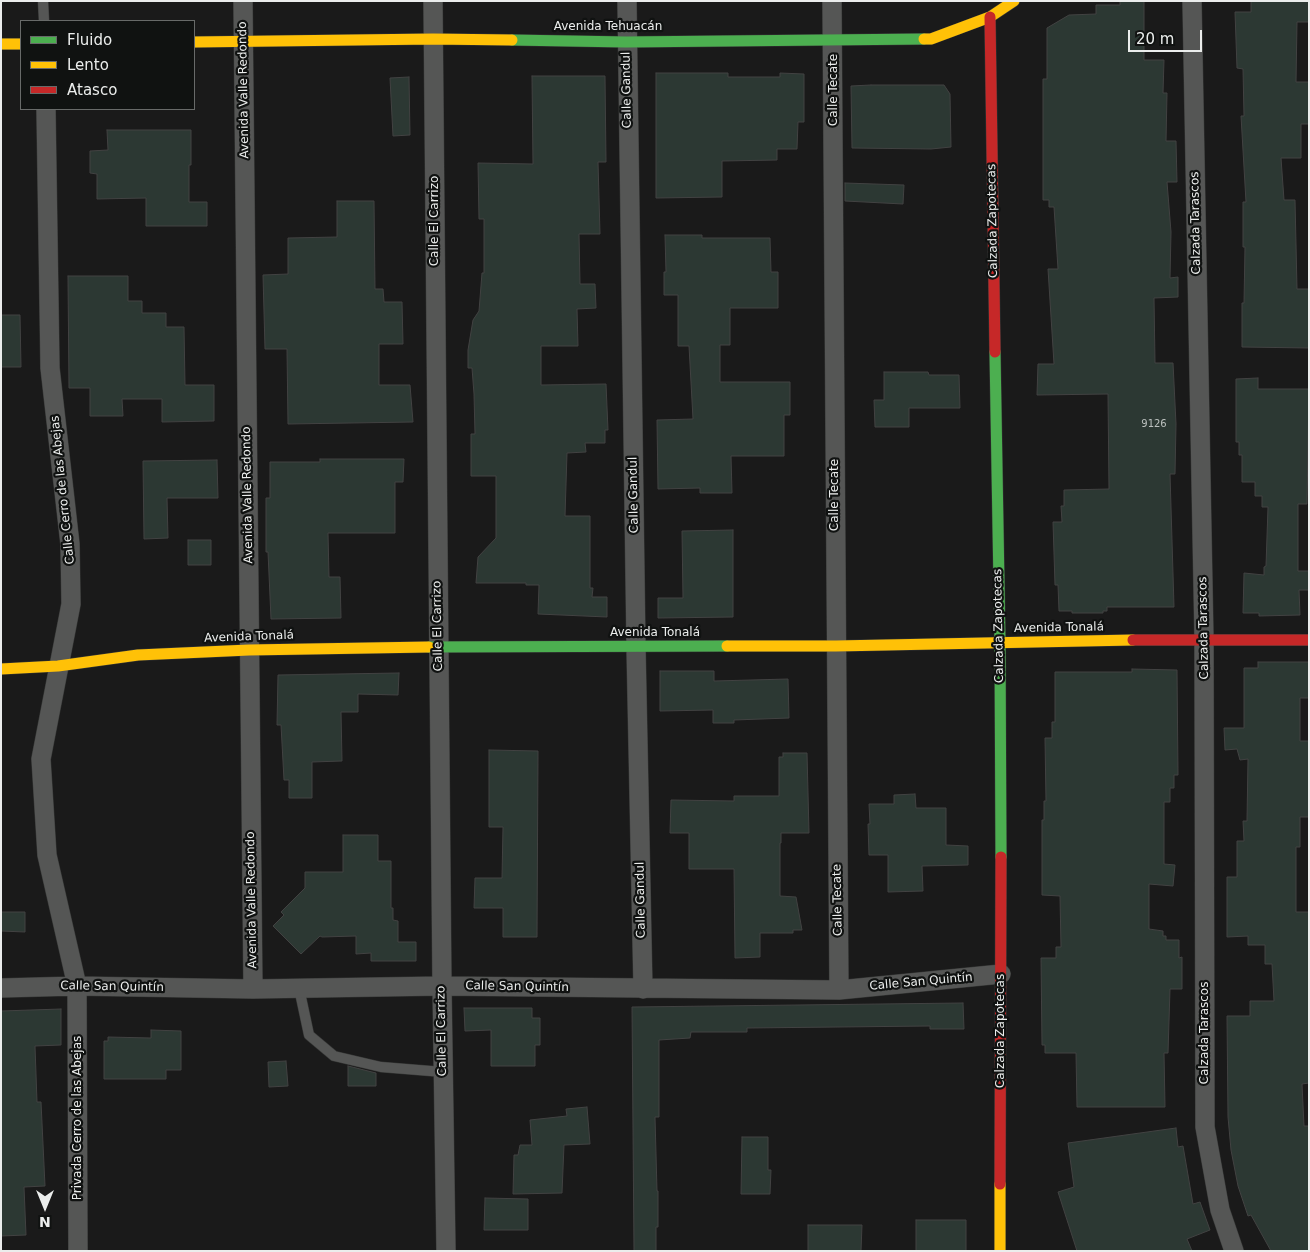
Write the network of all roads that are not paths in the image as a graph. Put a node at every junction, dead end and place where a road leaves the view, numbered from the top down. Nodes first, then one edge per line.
1 (43, 1) edge
2 (243, 1) edge
3 (433, 1) edge
4 (627, 1) edge
5 (832, 1) edge
6 (1014, 1) edge
7 (1192, 1) edge
8 (990, 9) edge
9 (44, 20) edge
10 (433, 39) junction
11 (244, 41) junction
12 (834, 41) junction
13 (195, 42) edge
14 (626, 42) junction
15 (1, 44) edge
16 (20, 44) edge
17 (46, 110) edge
18 (1204, 639) junction
19 (1309, 640) edge
20 (1000, 643) junction
21 (836, 646) junction
22 (439, 647) junction
23 (636, 647) junction
24 (249, 650) junction
25 (58, 666) junction
26 (1, 668) edge
27 (1001, 974) junction
28 (77, 986) junction
29 (442, 986) junction
30 (1, 988) edge
31 (298, 988) junction
32 (253, 989) junction
33 (643, 989) junction
34 (839, 990) junction
35 (443, 1072) junction
36 (78, 1251) edge
37 (446, 1251) edge
38 (1000, 1251) edge
39 (1234, 1251) edge

1 - 9 lane
2 - 11 street, Avenida Valle Redondo
3 - 10 street, Calle El Carrizo
4 - 14 street, Calle Gandul
5 - 12 street, Calle Tecate
6 - 8 street, Avenida Tehuacán
7 - 18 street, Calzada Tarascos
8 - 12 street, Avenida Tehuacán
8 - 20 street, Calzada Zapotecas
10 - 11 street, Avenida Tehuacán
10 - 14 street, Avenida Tehuacán
10 - 22 street, Calle El Carrizo
11 - 13 street, Avenida Tehuacán
11 - 24 street, Avenida Valle Redondo
12 - 14 street, Avenida Tehuacán
12 - 21 street, Calle Tecate
14 - 23 street, Calle Gandul
15 - 16 street
17 - 25 street, Calle Cerro de las Abejas
18 - 19 street, Avenida Tonalá
18 - 20 street, Avenida Tonalá
18 - 39 street, Calzada Tarascos
20 - 21 street, Avenida Tonalá
20 - 27 street, Calzada Zapotecas
21 - 23 street, Avenida Tonalá
21 - 34 street, Calle Tecate
22 - 23 street, Avenida Tonalá
22 - 24 street, Avenida Tonalá
22 - 29 street, Calle El Carrizo
23 - 33 street, Calle Gandul
24 - 25 street, Avenida Tonalá
24 - 32 street, Avenida Valle Redondo
25 - 26 street, Avenida Tonalá
25 - 28 street, Calle Cerro de las Abejas
27 - 34 street, Calle San Quintín
27 - 38 street, Calzada Zapotecas
28 - 30 street, Calle San Quintín
28 - 32 street, Calle San Quintín
28 - 36 street, Privada Cerro de las Abejas
29 - 31 street, Calle San Quintín
29 - 33 street, Calle San Quintín
29 - 35 street, Calle El Carrizo
31 - 32 street, Calle San Quintín
31 - 35 lane
33 - 34 street, Calle San Quintín
35 - 37 street, Calle El Carrizo

